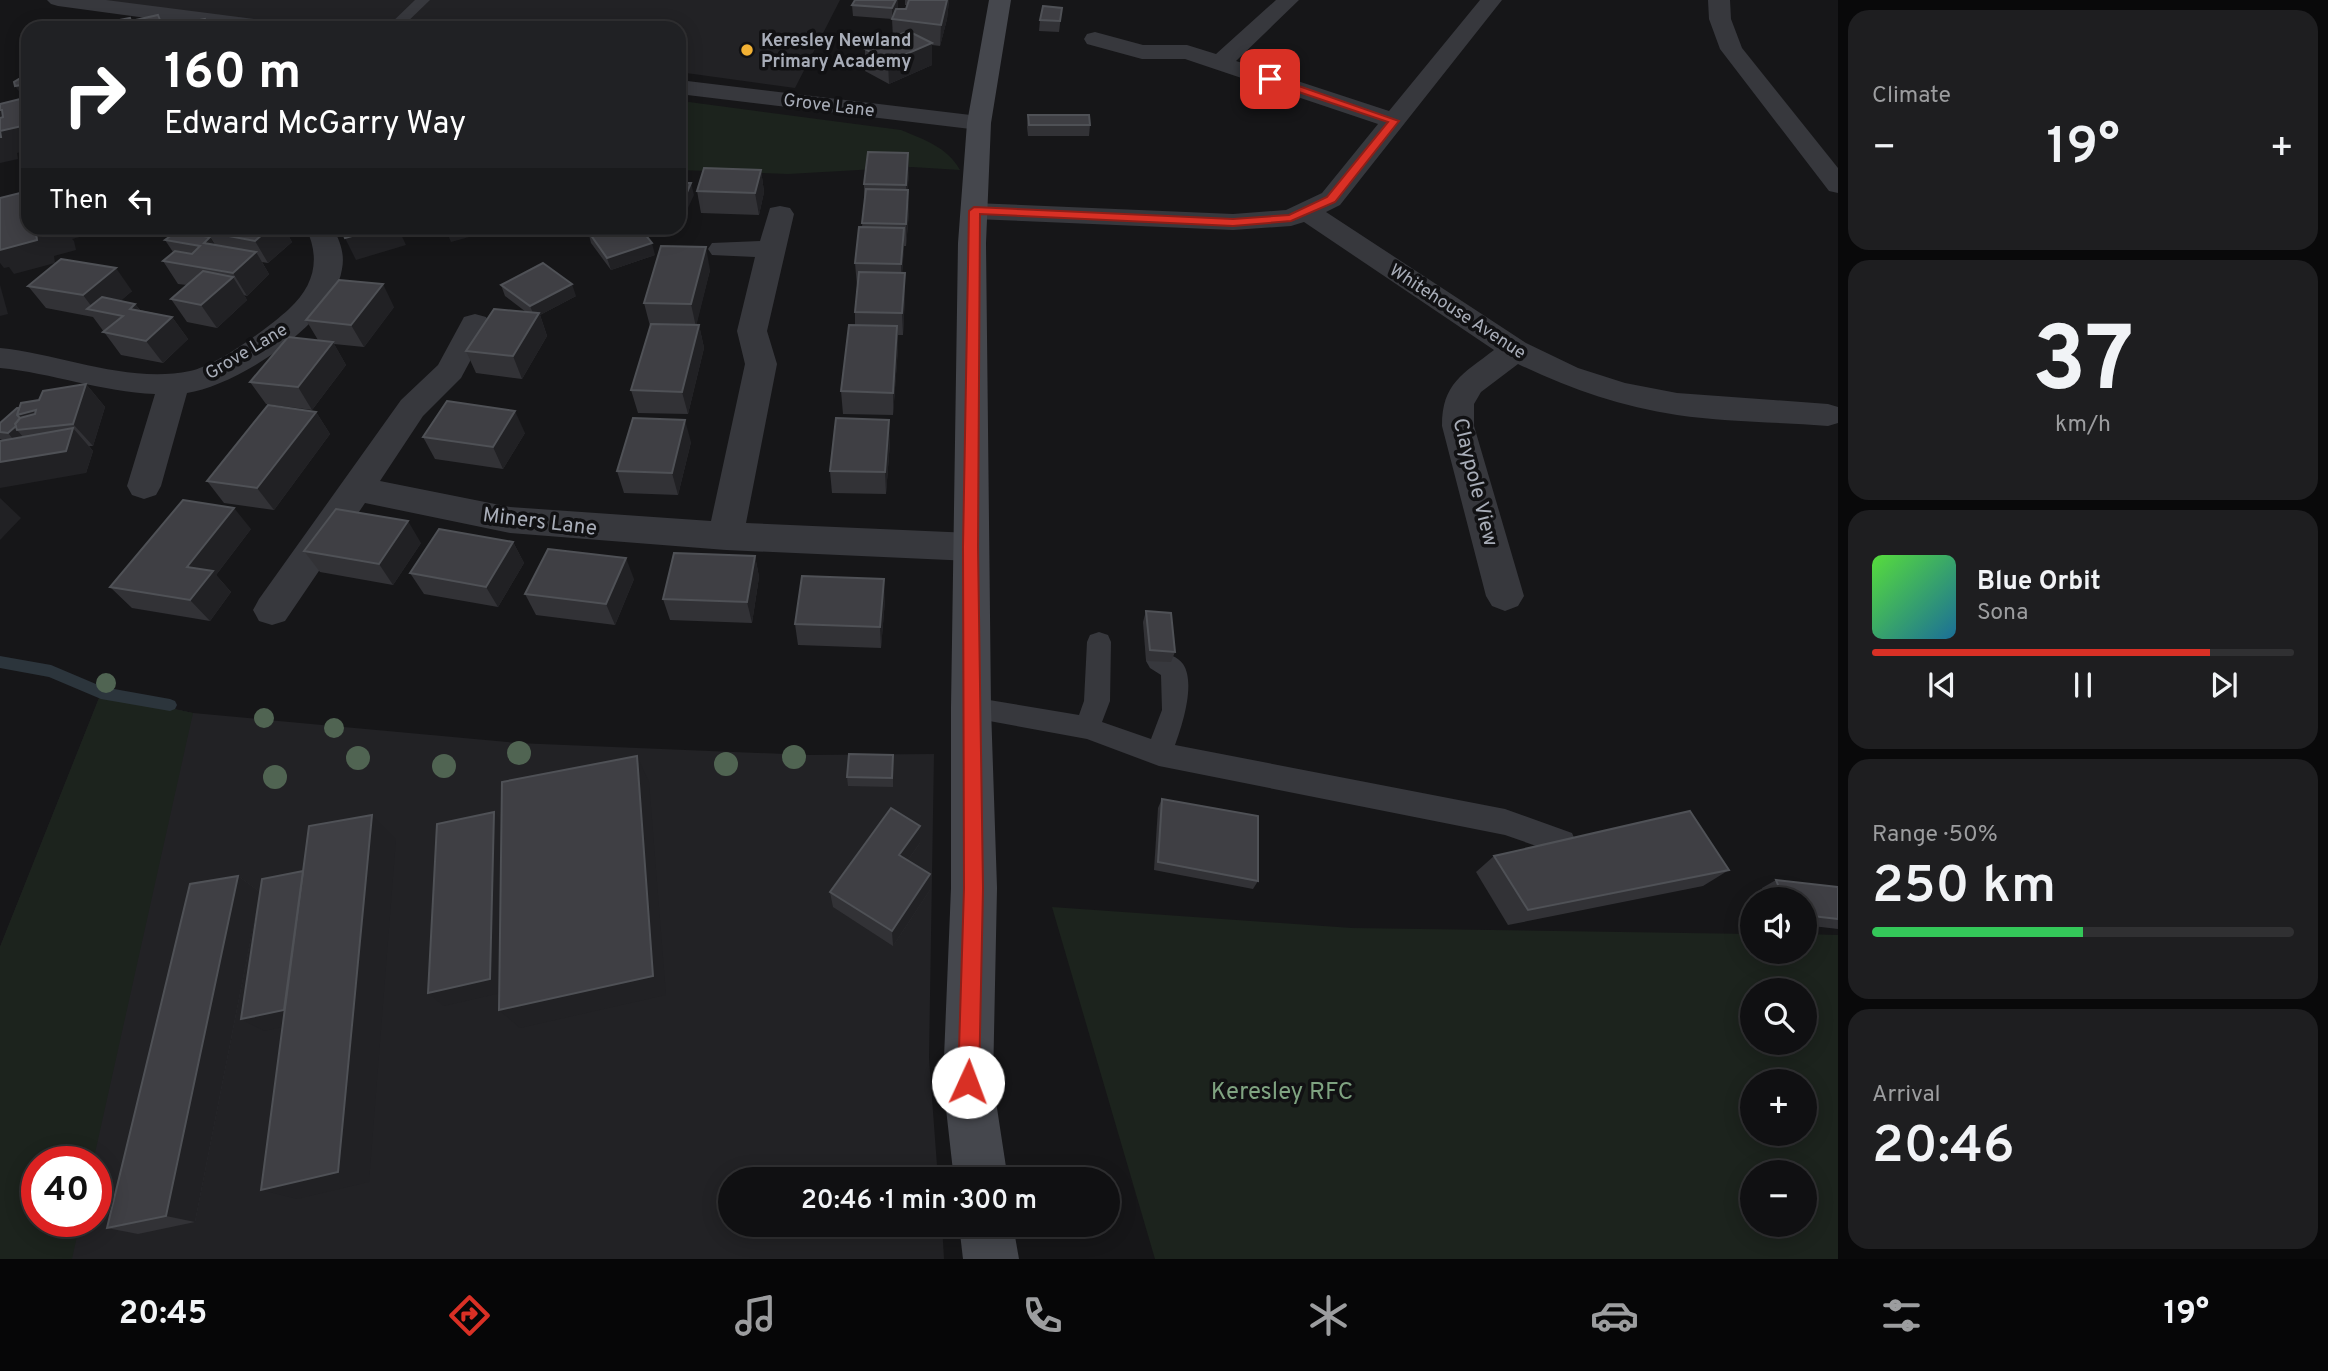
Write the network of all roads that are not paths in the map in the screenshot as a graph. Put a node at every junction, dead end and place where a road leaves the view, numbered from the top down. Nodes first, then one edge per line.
1 (58, 0) edge
2 (422, 0) edge
3 (1000, 0) edge
4 (1288, 0) edge
5 (1491, 0) edge
6 (1719, 0) edge
7 (216, 21) edge
8 (400, 21) edge
9 (1095, 39) dead end
10 (1220, 63) junction
11 (686, 88) edge
12 (1394, 121) junction
13 (979, 123) junction
14 (1838, 185) edge
15 (974, 211) junction
16 (1306, 211) junction
17 (780, 214) dead end
18 (324, 235) edge
19 (722, 249) dead end
20 (771, 249) junction
21 (475, 324) dead end
22 (1515, 350) junction
23 (0, 358) edge
24 (174, 383) junction
25 (1828, 415) dead end
26 (144, 486) dead end
27 (357, 489) junction
28 (726, 536) junction
29 (971, 547) junction
30 (1506, 597) dead end
31 (272, 610) dead end
32 (1099, 642) dead end
33 (1159, 661) edge
34 (971, 708) junction
35 (1087, 728) junction
36 (1158, 754) junction
37 (1562, 842) edge
38 (979, 1167) edge
39 (987, 1237) edge
40 (990, 1259) edge

1 - 7 street
2 - 8 lane
3 - 13 street
4 - 10 street
5 - 12 street
6 - 14 street
9 - 10 street
10 - 12 street
11 - 13 street, Grove Lane
12 - 16 street
13 - 15 street
15 - 16 street
15 - 29 street
16 - 22 street, Whitehouse Avenue
17 - 20 street
18 - 24 street, Grove Lane
19 - 20 street
20 - 28 street
21 - 27 street
22 - 25 street, Whitehouse Avenue
22 - 30 street, Claypole View
23 - 24 street, Grove Lane
24 - 26 street
27 - 28 street, Miners Lane
27 - 31 street
28 - 29 street, Miners Lane
29 - 34 street
32 - 35 lane
33 - 36 lane
34 - 35 lane
34 - 38 street
35 - 36 lane
36 - 37 lane
39 - 40 street

